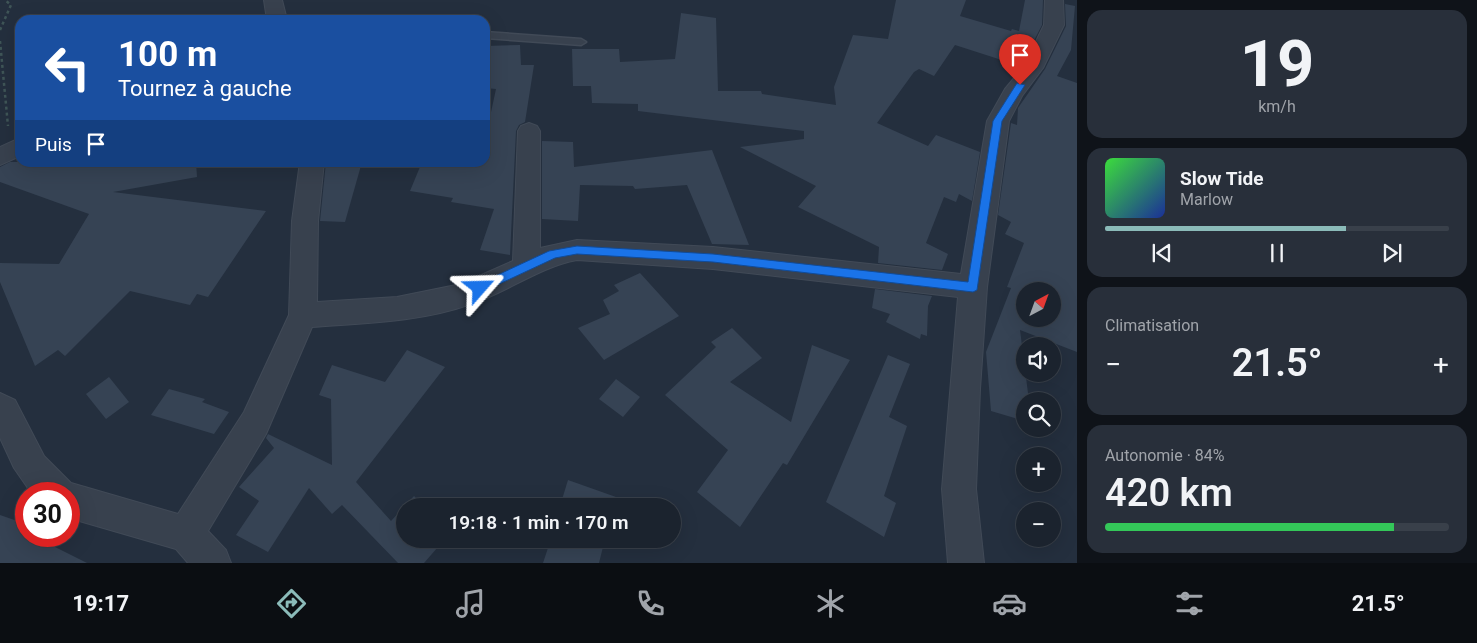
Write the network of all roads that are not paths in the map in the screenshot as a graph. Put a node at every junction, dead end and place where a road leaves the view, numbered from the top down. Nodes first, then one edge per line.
1 (274, 0) edge
2 (1054, 0) edge
3 (276, 15) edge
4 (490, 35) edge
5 (581, 42) dead end
6 (529, 131) dead end
7 (311, 167) edge
8 (526, 267) junction
9 (973, 287) junction
10 (303, 315) junction
11 (0, 408) edge
12 (44, 482) edge
13 (80, 505) edge
14 (186, 534) junction
15 (213, 563) edge
16 (966, 563) edge

1 - 3 street
2 - 9 street
4 - 5 lane
6 - 8 street
7 - 10 street
8 - 9 street
8 - 10 street
9 - 16 street
10 - 14 street
11 - 12 street
13 - 14 street
14 - 15 street

